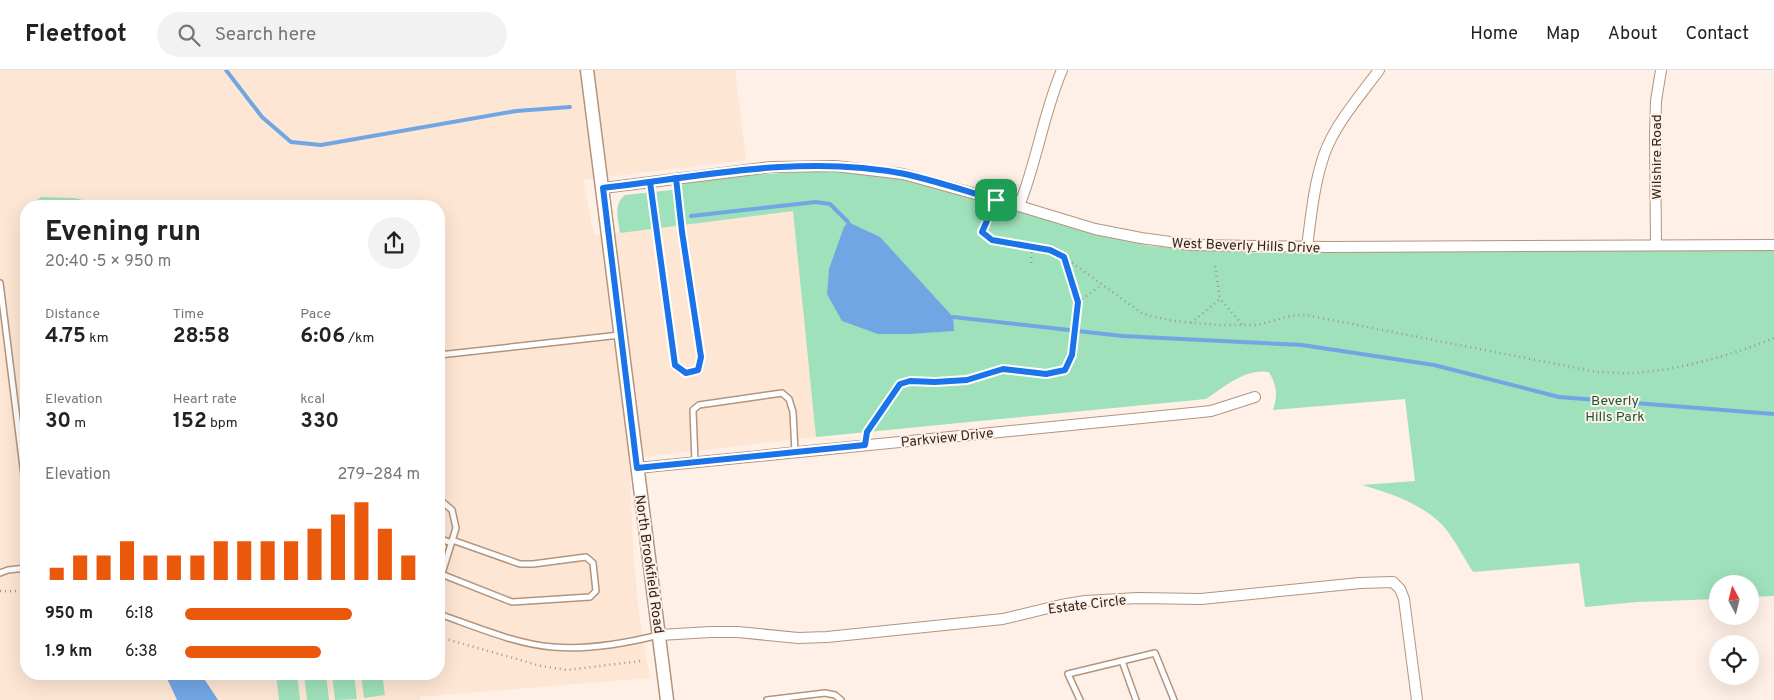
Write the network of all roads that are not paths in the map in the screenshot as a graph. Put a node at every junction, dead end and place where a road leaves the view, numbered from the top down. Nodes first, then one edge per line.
1 (587, 70) edge
2 (1062, 70) edge
3 (1379, 70) edge
4 (1662, 70) edge
5 (676, 178) junction
6 (650, 182) junction
7 (603, 188) junction
8 (1019, 206) junction
9 (1656, 245) junction
10 (1774, 245) edge
11 (1307, 246) junction
12 (0, 283) edge
13 (620, 334) junction
14 (445, 354) edge
15 (1256, 398) dead end
16 (20, 443) edge
17 (795, 452) junction
18 (695, 462) junction
19 (637, 468) junction
20 (445, 504) edge
21 (445, 539) edge
22 (452, 541) junction
23 (445, 563) edge
24 (20, 569) edge
25 (0, 573) edge
26 (445, 580) edge
27 (445, 616) edge
28 (660, 635) junction
29 (1122, 661) junction
30 (667, 700) edge
31 (767, 700) edge
32 (841, 700) edge
33 (1080, 700) edge
34 (1136, 700) edge
35 (1174, 700) edge
36 (1417, 700) edge

1 - 7 street, North Brookfield Road
2 - 8 street
3 - 11 street
4 - 9 street, Wilshire Road
5 - 6 street, West Beverly Hills Drive
5 - 6 lane
5 - 8 street, West Beverly Hills Drive
6 - 7 street, West Beverly Hills Drive
7 - 13 street, North Brookfield Road
8 - 11 street, West Beverly Hills Drive
9 - 10 street, West Beverly Hills Drive
9 - 11 street, West Beverly Hills Drive
12 - 16 lane
13 - 14 lane
13 - 19 street, North Brookfield Road
15 - 17 street, Parkview Drive
17 - 18 street, Parkview Drive
17 - 18 lane
18 - 19 street, Parkview Drive
19 - 28 street, North Brookfield Road
20 - 22 lane
21 - 22 lane
22 - 23 lane
22 - 26 lane
24 - 25 lane
27 - 28 lane
28 - 30 street, North Brookfield Road
28 - 36 street, Estate Circle
29 - 33 lane
29 - 34 lane
29 - 35 lane
31 - 32 lane

